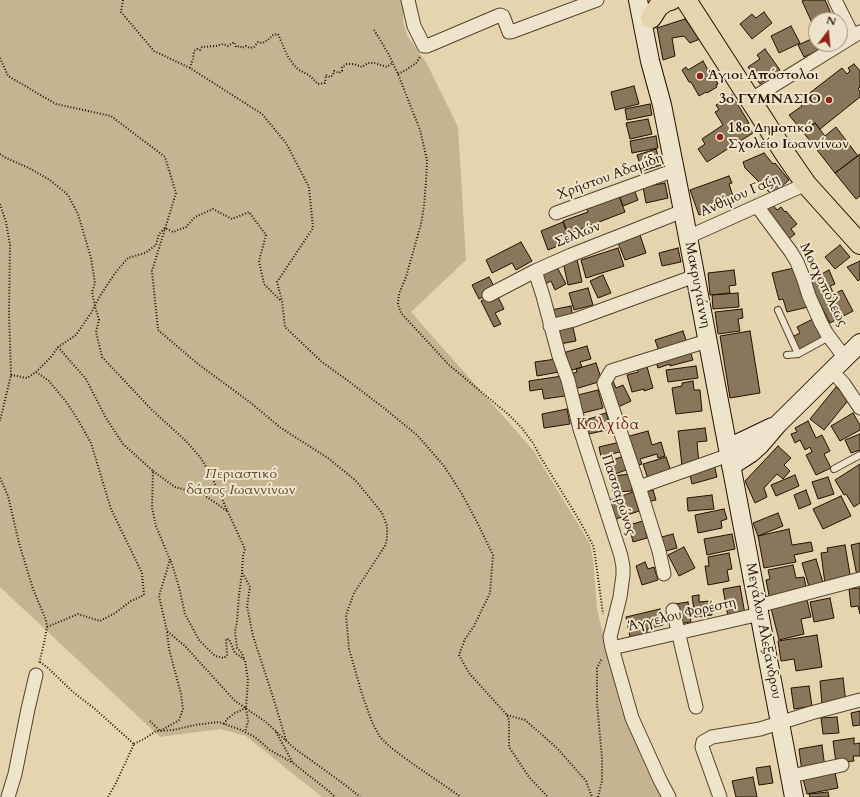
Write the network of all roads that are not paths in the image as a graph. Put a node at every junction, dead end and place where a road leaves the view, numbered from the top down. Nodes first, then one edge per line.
1 (408, 0) edge
2 (598, 0) edge
3 (638, 0) edge
4 (671, 0) edge
5 (686, 0) edge
6 (835, 0) edge
7 (650, 9) edge
8 (856, 34) edge
9 (750, 100) junction
10 (662, 105) junction
11 (674, 170) junction
12 (806, 184) junction
13 (757, 206) junction
14 (683, 211) junction
15 (556, 214) dead end
16 (688, 237) junction
17 (860, 244) edge
18 (534, 271) junction
19 (695, 276) junction
20 (489, 295) dead end
21 (778, 310) dead end
22 (550, 326) junction
23 (829, 337) junction
24 (707, 342) junction
25 (860, 343) edge
26 (798, 354) junction
27 (787, 355) dead end
28 (845, 358) junction
29 (832, 371) junction
30 (860, 408) edge
31 (860, 455) edge
32 (730, 456) junction
33 (834, 469) dead end
34 (639, 487) junction
35 (664, 574) dead end
36 (860, 579) edge
37 (673, 610) dead end
38 (759, 610) junction
39 (678, 632) junction
40 (612, 648) junction
41 (36, 675) road end
42 (860, 700) edge
43 (696, 707) dead end
44 (780, 722) junction
45 (842, 765) dead end
46 (790, 776) junction
47 (8, 797) edge
48 (669, 797) edge
49 (720, 797) edge
50 (794, 797) edge

1 - 2 street
3 - 10 main road, Μακρυγιάννη
4 - 7 main road
5 - 9 main road
6 - 8 street
7 - 10 main road, Μακρυγιάννη
8 - 9 street
9 - 12 main road
10 - 11 main road, Μακρυγιάννη
11 - 14 main road, Μακρυγιάννη
11 - 15 street, Χρήστου Αδαμίδη
12 - 13 street, Ανθίμου Γαζη
12 - 17 main road
13 - 16 street, Ανθίμου Γαζη
13 - 23 street, Μοσχοπόλεως
14 - 16 main road, Μακρυγιάννη
14 - 18 street, Σελλών
16 - 19 main road, Μακρυγιάννη
18 - 20 street, Σελλών
18 - 22 street, Πασσαρώνος
19 - 22 street
19 - 24 main road, Μακρυγιάννη
21 - 26 lane
22 - 40 street, Πασσαρώνος
23 - 26 lane
23 - 28 street, Μοσχοπόλεως
24 - 32 main road, Μακρυγιάννη
24 - 34 street
25 - 28 main road
26 - 27 lane
28 - 29 main road
29 - 30 street
29 - 32 main road
31 - 33 lane
32 - 34 street
32 - 38 main road, Μεγάλου Αλεξάνδρου
34 - 35 street
36 - 38 street, Άγγελου Φορέστη
37 - 39 street
38 - 39 street, Άγγελου Φορέστη
38 - 44 main road, Μεγάλου Αλεξάνδρου
39 - 40 street, Άγγελου Φορέστη
39 - 43 street
40 - 48 street, Πασσαρώνος
41 - 47 street
42 - 44 street
44 - 46 main road, Μεγάλου Αλεξάνδρου
44 - 49 street
45 - 46 street
46 - 50 main road, Μεγάλου Αλεξάνδρου

